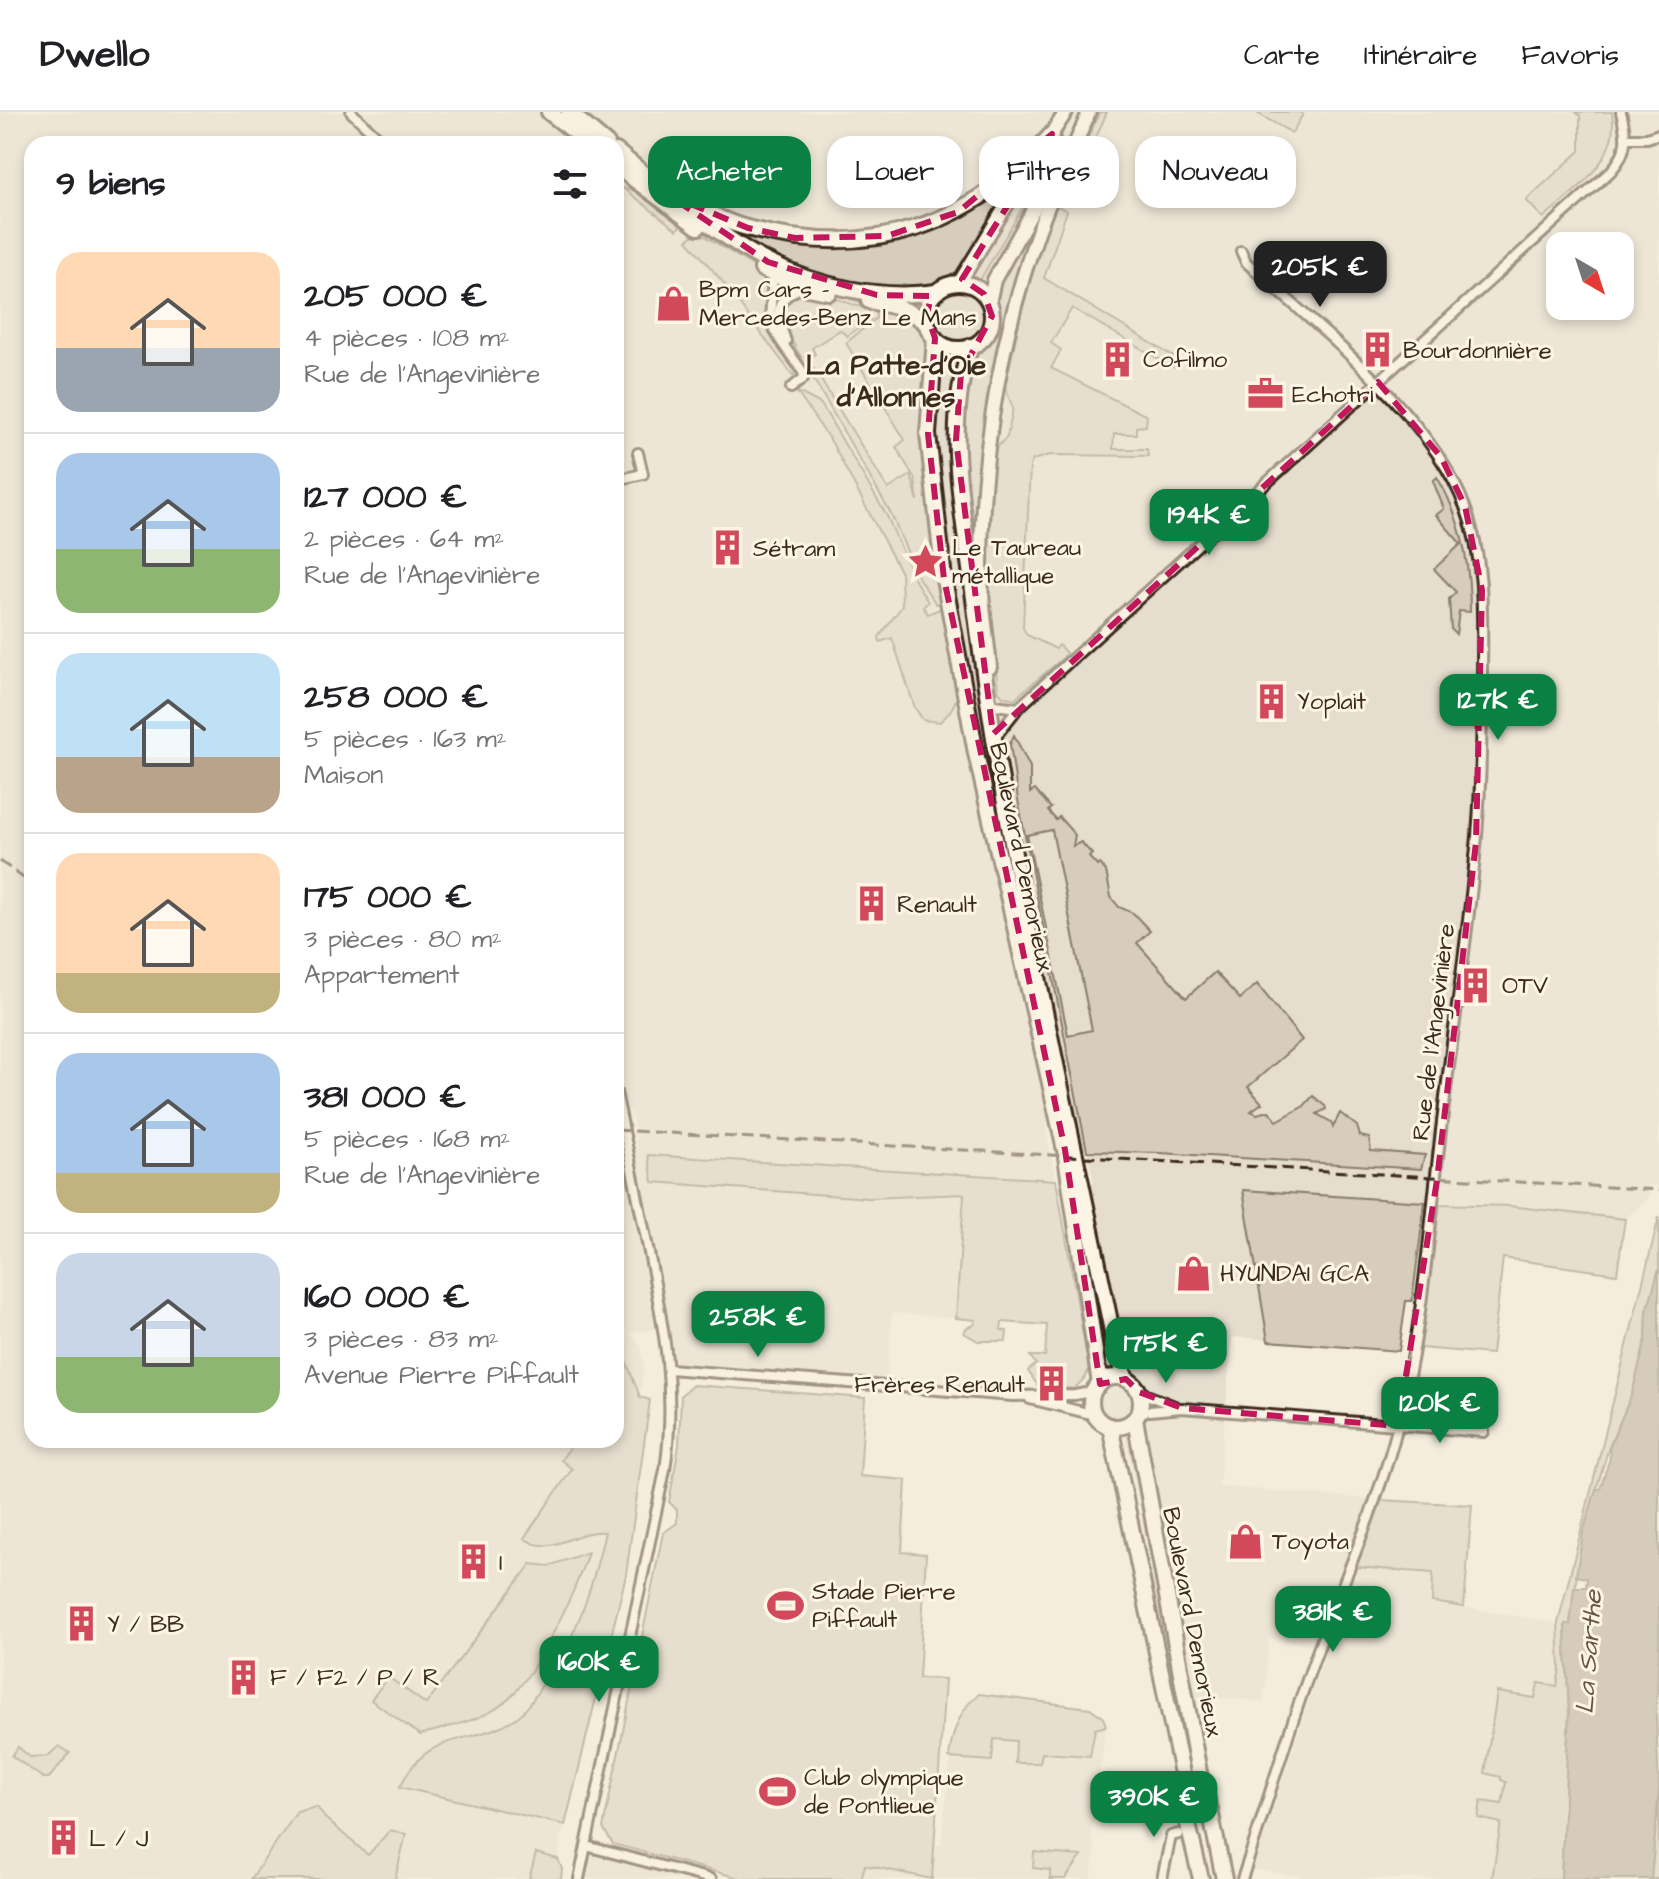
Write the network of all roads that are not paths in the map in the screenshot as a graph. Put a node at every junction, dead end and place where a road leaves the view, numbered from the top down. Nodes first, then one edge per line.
1 (351, 112) edge
2 (549, 112) edge
3 (569, 112) edge
4 (1066, 112) edge
5 (1089, 112) edge
6 (1621, 112) edge
7 (1052, 134) junction
8 (1659, 134) edge
9 (376, 136) edge
10 (580, 136) edge
11 (598, 136) edge
12 (1627, 138) junction
13 (624, 158) edge
14 (624, 172) edge
15 (648, 178) edge
16 (688, 208) edge
17 (700, 208) edge
18 (1241, 251) dead end
19 (770, 273) junction
20 (959, 283) junction
21 (802, 287) junction
22 (937, 292) junction
23 (989, 303) junction
24 (932, 332) junction
25 (971, 346) junction
26 (789, 350) junction
27 (1378, 382) junction
28 (791, 388) dead end
29 (638, 453) dead end
30 (624, 478) edge
31 (991, 705) junction
32 (1018, 708) junction
33 (999, 732) junction
34 (1003, 794) junction
35 (624, 1131) edge
36 (669, 1369) junction
37 (1126, 1379) junction
38 (1097, 1387) junction
39 (1139, 1392) junction
40 (1013, 1396) junction
41 (1182, 1408) junction
42 (1095, 1415) junction
43 (1137, 1416) junction
44 (1110, 1426) junction
45 (1398, 1426) junction
46 (1484, 1432) dead end
47 (1179, 1834) dead end
48 (586, 1846) junction
49 (1244, 1877) edge
50 (579, 1879) edge
51 (711, 1879) edge
52 (1162, 1879) edge
53 (1201, 1879) edge
54 (1224, 1879) edge

1 - 9 street
2 - 10 main road
3 - 11 main road
4 - 7 main road
5 - 23 main road
5 - 31 main road
6 - 12 street
7 - 17 main road
7 - 20 main road
8 - 12 street
12 - 27 street
13 - 15 main road
14 - 19 main road
16 - 22 main road
18 - 27 street, Rue de l'Angevinière
19 - 21 main road
19 - 26 street
20 - 22 main road
20 - 23 main road
21 - 24 main road
21 - 26 street
22 - 24 main road
23 - 25 main road
24 - 25 main road
24 - 38 main road, Boulevard Demorieux
25 - 31 main road, Boulevard Demorieux
26 - 28 street
27 - 32 street
27 - 45 street, Rue de l'Angevinière
29 - 30 street
31 - 32 street
31 - 33 main road
31 - 34 main road, Boulevard Demorieux
32 - 33 street
33 - 34 main road
34 - 37 main road, Boulevard Demorieux
35 - 36 street
36 - 40 street
36 - 48 street
37 - 38 main road
37 - 39 main road
38 - 40 street
38 - 42 main road
39 - 41 street
39 - 43 main road
40 - 42 street
41 - 43 street
41 - 45 street
42 - 44 main road
43 - 44 main road
43 - 54 main road, Boulevard Demorieux
44 - 53 main road, Boulevard Demorieux
45 - 46 street
45 - 49 street, Rue de l'Angevinière
47 - 52 street
48 - 50 street
48 - 51 street

